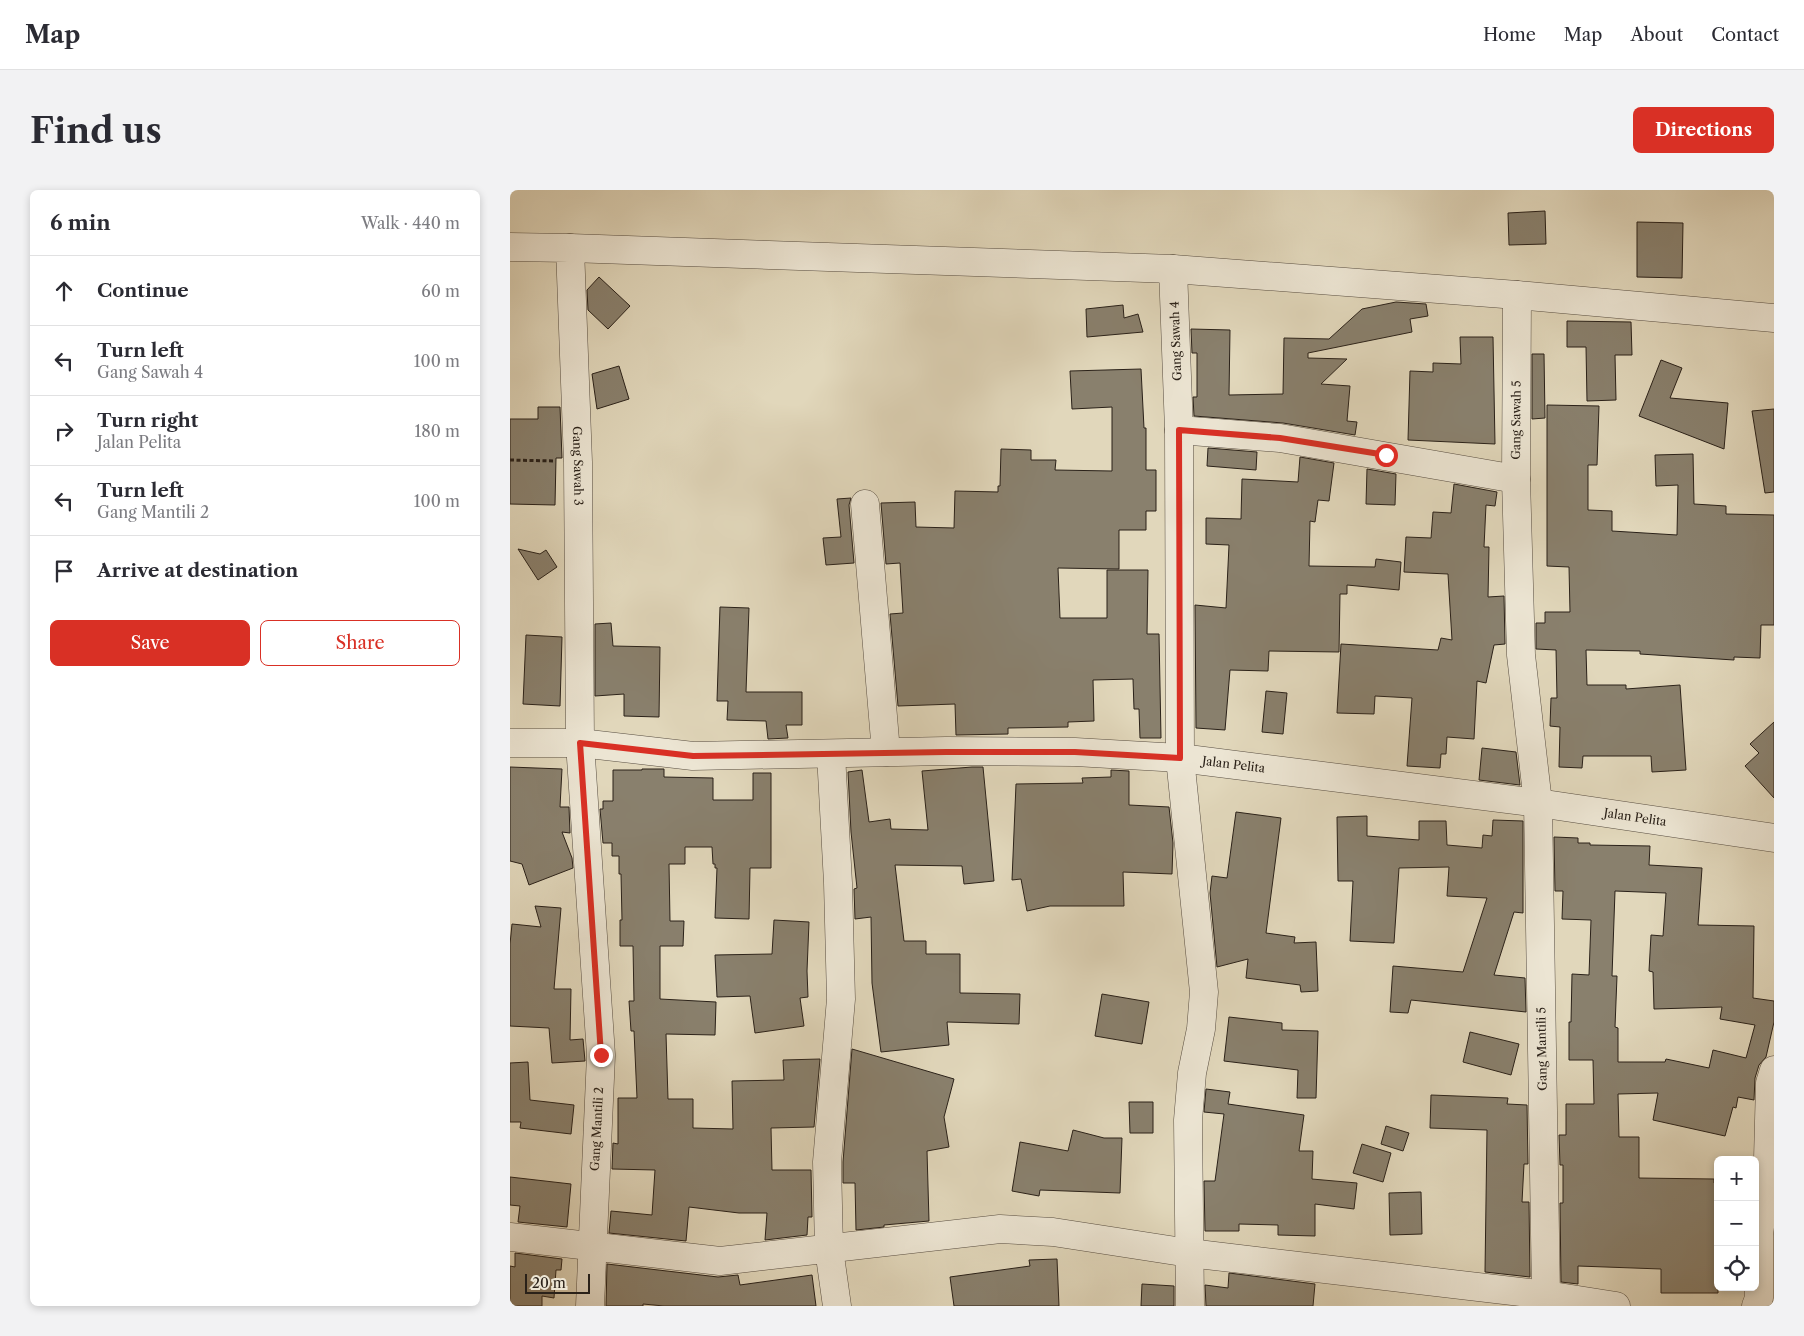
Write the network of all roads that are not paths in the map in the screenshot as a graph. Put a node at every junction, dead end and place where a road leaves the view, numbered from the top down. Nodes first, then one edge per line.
1 (510, 246) edge
2 (570, 248) junction
3 (1173, 269) junction
4 (1517, 295) junction
5 (1774, 318) edge
6 (1179, 430) junction
7 (1516, 479) junction
8 (865, 504) dead end
9 (510, 743) edge
10 (580, 743) junction
11 (886, 752) junction
12 (831, 754) junction
13 (1180, 758) junction
14 (1538, 803) junction
15 (1774, 838) edge
16 (1774, 1070) edge
17 (510, 1237) edge
18 (591, 1247) junction
19 (829, 1249) junction
20 (1189, 1254) junction
21 (1546, 1295) junction
22 (590, 1306) edge
23 (837, 1306) edge
24 (1190, 1306) edge
25 (1616, 1306) edge
26 (1756, 1306) edge

1 - 2 street
2 - 3 street
2 - 10 street, Gang Sawah 3
3 - 4 street
3 - 6 street, Gang Sawah 4
4 - 5 street
4 - 7 street, Gang Sawah 5
6 - 7 street
6 - 13 street, Gang Sawah 4
7 - 14 street, Gang Sawah 5
8 - 11 street
9 - 10 street, Jalan Pelita
10 - 12 street, Jalan Pelita
10 - 18 street, Gang Mantili 2
11 - 12 street, Jalan Pelita
11 - 13 street, Jalan Pelita
12 - 19 street
13 - 14 street, Jalan Pelita
13 - 20 street, Gang Sawah 4
14 - 15 street, Jalan Pelita
14 - 21 street, Gang Mantili 5
16 - 26 street
17 - 18 street
18 - 19 street
18 - 22 street, Gang Mantili 2
19 - 20 street
19 - 23 street
20 - 21 street
20 - 24 street, Gang Sawah 4
21 - 25 street

